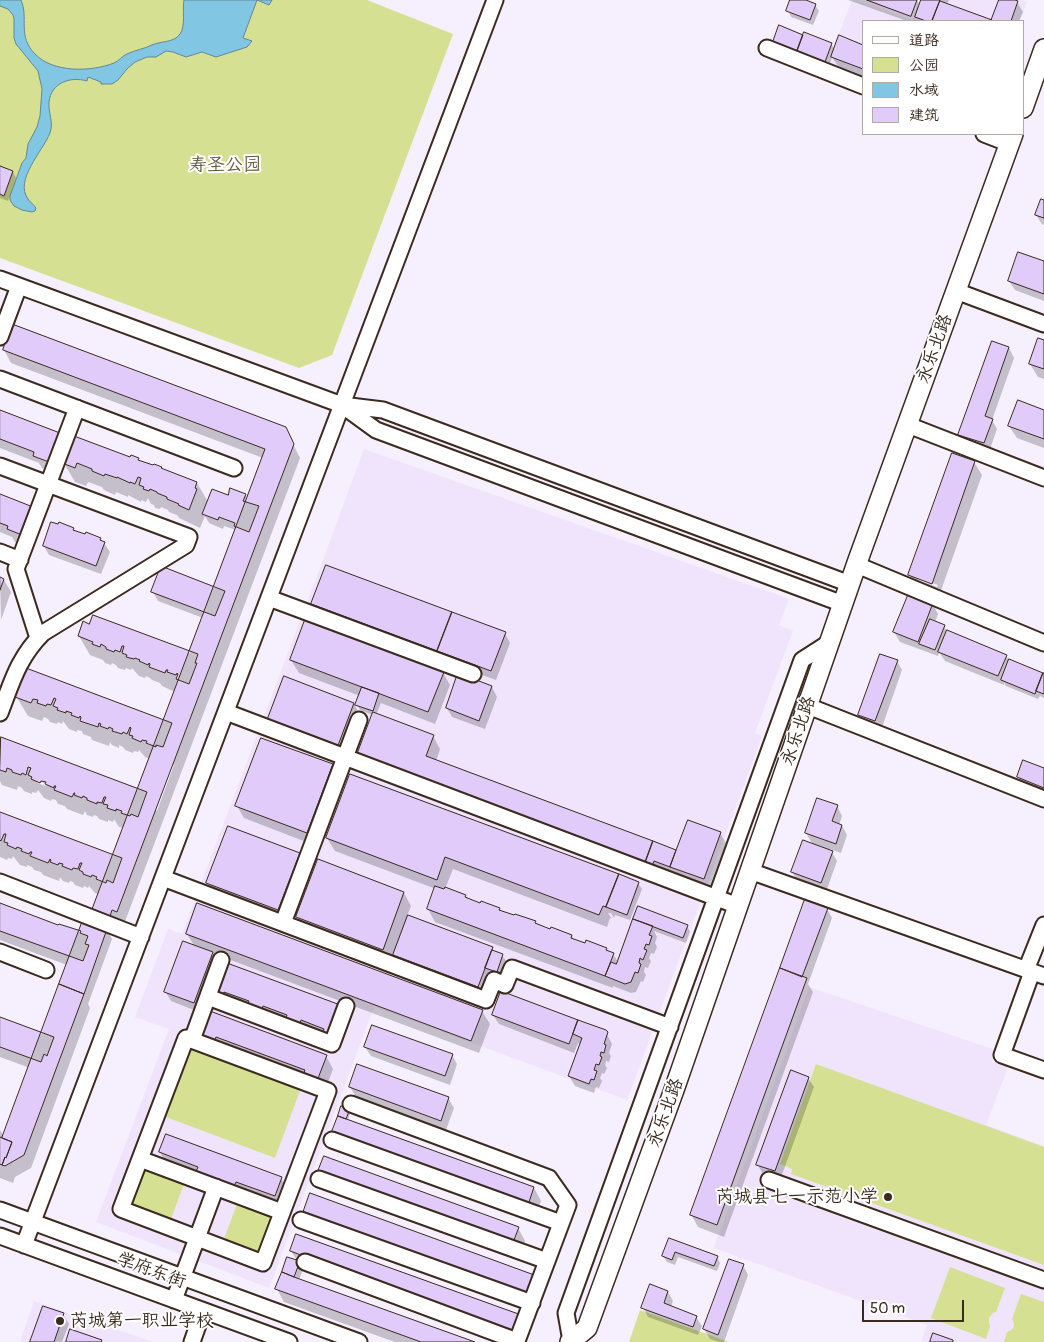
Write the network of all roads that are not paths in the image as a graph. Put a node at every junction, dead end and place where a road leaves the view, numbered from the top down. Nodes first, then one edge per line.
1 (495, 0) edge
2 (767, 48) dead end
3 (1044, 49) edge
4 (862, 86) edge
5 (1024, 105) edge
6 (990, 135) edge
7 (1012, 139) edge
8 (0, 279) edge
9 (19, 286) junction
10 (956, 291) junction
11 (1044, 324) edge
12 (0, 337) edge
13 (0, 379) edge
14 (342, 405) junction
15 (77, 408) junction
16 (908, 424) junction
17 (0, 466) edge
18 (234, 468) dead end
19 (1044, 478) edge
20 (48, 484) junction
21 (0, 552) edge
22 (20, 560) junction
23 (857, 565) junction
24 (850, 584) junction
25 (269, 598) junction
26 (843, 604) junction
27 (38, 638) junction
28 (830, 642) junction
29 (1044, 643) edge
30 (473, 674) dead end
31 (808, 706) junction
32 (226, 712) junction
33 (0, 714) edge
34 (359, 720) dead end
35 (345, 757) junction
36 (1044, 798) edge
37 (750, 871) junction
38 (163, 878) junction
39 (0, 882) edge
40 (716, 898) junction
41 (738, 906) junction
42 (283, 923) junction
43 (1044, 925) edge
44 (140, 937) junction
45 (0, 952) edge
46 (222, 960) dead end
47 (46, 970) dead end
48 (1034, 972) edge
49 (208, 997) junction
50 (346, 1006) dead end
51 (670, 1027) junction
52 (192, 1040) junction
53 (1044, 1070) edge
54 (351, 1104) dead end
55 (332, 1140) dead end
56 (140, 1159) junction
57 (319, 1179) dead end
58 (769, 1180) dead end
59 (216, 1187) junction
60 (0, 1210) edge
61 (282, 1212) junction
62 (301, 1220) dead end
63 (33, 1222) junction
64 (561, 1223) junction
65 (0, 1236) edge
66 (197, 1238) junction
67 (24, 1245) junction
68 (547, 1261) junction
69 (305, 1262) dead end
70 (182, 1277) junction
71 (1044, 1280) edge
72 (174, 1300) junction
73 (532, 1303) junction
74 (203, 1311) junction
75 (589, 1335) edge
76 (192, 1342) edge
77 (289, 1342) edge
78 (359, 1342) edge
79 (570, 1342) edge

1 - 14 street
2 - 4 street
3 - 5 main road
6 - 7 street
7 - 10 main road, 永乐北路
8 - 9 street
9 - 12 street
9 - 14 street
10 - 11 street
10 - 16 main road, 永乐北路
13 - 15 street
14 - 24 street
14 - 25 street
14 - 26 street
15 - 18 street
15 - 20 street
16 - 19 street
16 - 23 main road, 永乐北路
17 - 20 street
20 - 22 street
20 - 27 street
21 - 22 street
22 - 27 street
23 - 24 main road, 永乐北路
23 - 29 street
24 - 26 main road, 永乐北路
25 - 30 street
25 - 32 street
26 - 28 main road, 永乐北路
27 - 33 street
28 - 31 main road, 永乐北路
28 - 40 street
31 - 36 street
31 - 37 main road, 永乐北路
32 - 35 street
32 - 38 street
34 - 35 street
35 - 40 street
35 - 42 street
37 - 41 main road, 永乐北路
37 - 48 street
38 - 42 street
38 - 44 street
39 - 44 street
40 - 41 street
40 - 51 street
41 - 75 main road, 永乐北路
42 - 51 street
43 - 48 street
44 - 63 street
45 - 47 street
46 - 49 street
48 - 53 street
49 - 50 street
49 - 52 street
51 - 79 street
52 - 56 street
52 - 61 street
54 - 64 street
55 - 64 street
56 - 59 street
56 - 66 street
57 - 68 street
58 - 71 street
59 - 61 street
59 - 66 street
60 - 63 street
61 - 66 street
62 - 73 street
63 - 67 street
63 - 70 street
64 - 68 street
65 - 67 street, 学府东街
66 - 70 street
67 - 72 street, 学府东街
68 - 73 street
69 - 73 street
70 - 72 street
70 - 78 street
72 - 74 street, 学府东街
74 - 76 street
74 - 77 street, 学府东街
75 - 79 main road, 永乐北路

